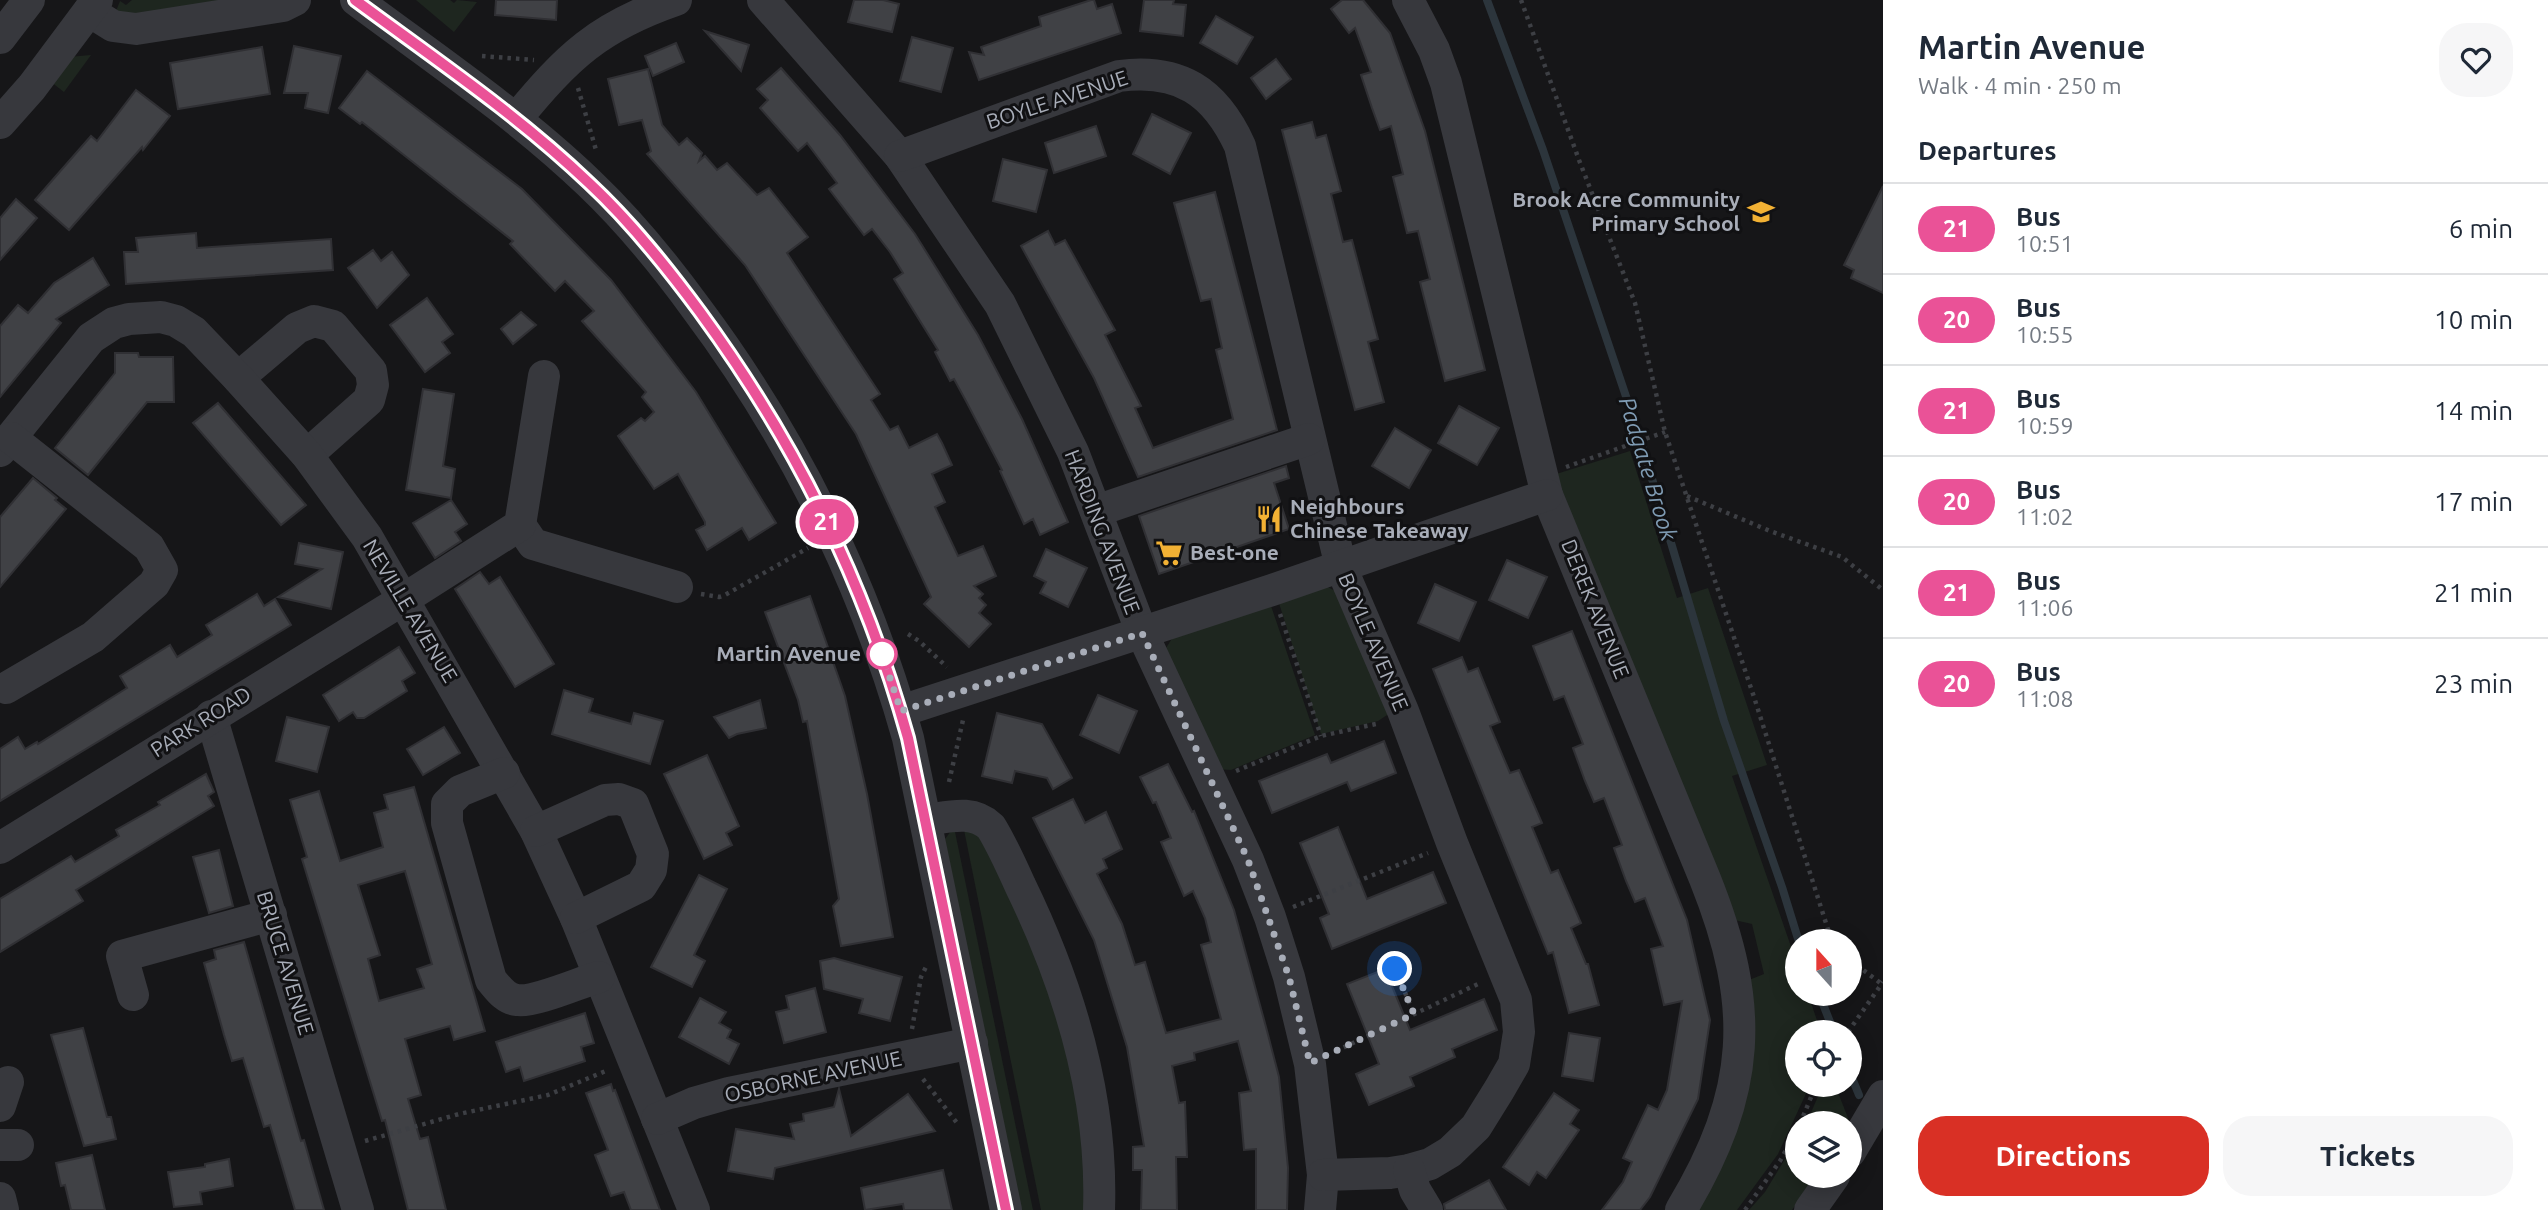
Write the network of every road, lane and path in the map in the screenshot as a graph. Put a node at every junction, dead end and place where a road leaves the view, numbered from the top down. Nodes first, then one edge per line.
1 (29, 0) edge
2 (295, 0) edge
3 (355, 0) edge
4 (676, 0) edge
5 (763, 0) edge
6 (1408, 0) edge
7 (1521, 0) edge
8 (93, 5) edge
9 (0, 38) edge
10 (482, 56) dead end
11 (542, 60) dead end
12 (577, 87) dead end
13 (516, 119) junction
14 (0, 124) edge
15 (597, 152) dead end
16 (900, 156) junction
17 (544, 376) dead end
18 (238, 378) junction
19 (1665, 432) junction
20 (1309, 439) junction
21 (5, 444) edge
22 (307, 455) junction
23 (1545, 485) junction
24 (1687, 496) junction
25 (1096, 511) junction
26 (520, 525) junction
27 (808, 548) dead end
28 (1340, 567) junction
29 (677, 587) joint
30 (1272, 590) junction
31 (1883, 590) edge
32 (404, 599) junction
33 (1142, 633) junction
34 (908, 634) dead end
35 (954, 673) dead end
36 (6, 688) dead end
37 (901, 711) junction
38 (965, 713) dead end
39 (211, 716) junction
40 (1390, 716) dead end
41 (1321, 736) junction
42 (504, 773) junction
43 (1213, 781) junction
44 (949, 782) dead end
45 (926, 820) junction
46 (536, 831) junction
47 (1452, 842) junction
48 (0, 848) edge
49 (271, 915) junction
50 (1270, 917) junction
51 (576, 918) junction
52 (1828, 929) edge
53 (926, 967) dead end
54 (1395, 969) dead end
55 (1862, 969) edge
56 (1505, 972) junction
57 (599, 977) junction
58 (1882, 984) edge
59 (133, 995) dead end
60 (1414, 1014) junction
61 (1857, 1020) edge
62 (912, 1030) dead end
63 (972, 1043) junction
64 (634, 1060) junction
65 (1310, 1063) junction
66 (921, 1077) dead end
67 (1883, 1096) edge
68 (657, 1119) junction
69 (957, 1123) dead end
70 (1862, 1132) edge
71 (340, 1147) junction
72 (1785, 1152) edge
73 (1409, 1170) junction
74 (1323, 1175) junction
75 (1826, 1188) edge
76 (0, 1198) edge
77 (3, 1210) edge
78 (358, 1210) edge
79 (694, 1210) edge
80 (1006, 1210) edge
81 (1099, 1210) edge
82 (1320, 1210) edge
83 (1427, 1210) edge
84 (1681, 1210) edge
85 (1745, 1210) edge
86 (1810, 1210) edge

1 - 9 street
2 - 8 street
3 - 13 street
4 - 13 street
5 - 16 street, HARDING AVENUE
6 - 23 street, DEREK AVENUE
7 - 19 path
8 - 14 street
10 - 11 path
12 - 15 path
13 - 37 street
16 - 20 street, BOYLE AVENUE
16 - 25 street, HARDING AVENUE
17 - 26 street
18 - 21 street, NEVILLE AVENUE
18 - 22 street, NEVILLE AVENUE
18 - 22 street
19 - 23 path
19 - 24 path
20 - 25 street
20 - 28 street, BOYLE AVENUE
21 - 36 street
22 - 32 street, NEVILLE AVENUE
23 - 28 street
23 - 84 street, DEREK AVENUE
24 - 31 path
24 - 52 path
25 - 33 street, HARDING AVENUE
26 - 29 street
26 - 32 street, PARK ROAD
27 - 29 path
28 - 30 street
28 - 47 street, BOYLE AVENUE
30 - 33 street
30 - 41 path
32 - 39 street, PARK ROAD
32 - 42 street, NEVILLE AVENUE
33 - 37 street
33 - 43 street, HARDING AVENUE
34 - 35 path
37 - 45 street
38 - 44 path
39 - 48 street, PARK ROAD
39 - 49 street, BRUCE AVENUE
40 - 41 path
41 - 43 path
42 - 46 street, NEVILLE AVENUE
42 - 57 street
43 - 50 street, HARDING AVENUE
45 - 63 street
45 - 81 street
46 - 51 street, NEVILLE AVENUE
46 - 51 street
47 - 50 path
47 - 56 street, BOYLE AVENUE
49 - 59 street
49 - 71 street, BRUCE AVENUE
50 - 65 street, HARDING AVENUE
51 - 57 street, NEVILLE AVENUE
53 - 62 path
54 - 60 path
55 - 58 path
56 - 60 path
56 - 73 street, BOYLE AVENUE
57 - 64 street, NEVILLE AVENUE
58 - 61 path
60 - 65 path
63 - 68 street, OSBORNE AVENUE
63 - 80 street
64 - 68 street, NEVILLE AVENUE
64 - 71 path
65 - 74 street, HARDING AVENUE
66 - 69 path
67 - 70 street
68 - 79 street, NEVILLE AVENUE
71 - 78 street, BRUCE AVENUE
72 - 85 path
73 - 74 street, BOYLE AVENUE
73 - 83 street
74 - 82 street, HARDING AVENUE
75 - 86 street
76 - 77 street

